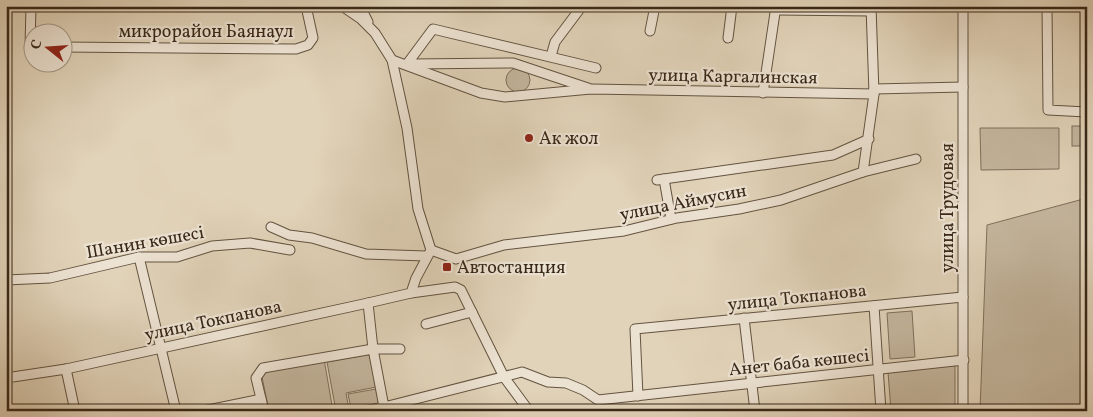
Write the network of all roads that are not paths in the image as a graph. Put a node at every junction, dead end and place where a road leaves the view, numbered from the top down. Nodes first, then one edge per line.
1 (31, 6) edge
2 (306, 6) edge
3 (342, 6) edge
4 (360, 6) edge
5 (582, 6) edge
6 (655, 6) edge
7 (732, 6) edge
8 (963, 6) edge
9 (1047, 6) edge
10 (776, 8) edge
11 (871, 9) edge
12 (31, 22) edge
13 (650, 31) dead end
14 (375, 33) junction
15 (728, 38) dead end
16 (72, 47) edge
17 (551, 56) junction
18 (392, 60) junction
19 (407, 64) junction
20 (596, 68) dead end
21 (963, 87) junction
22 (591, 89) junction
23 (874, 92) junction
24 (763, 93) junction
25 (1087, 112) edge
26 (869, 139) junction
27 (916, 159) dead end
28 (863, 172) junction
29 (670, 220) junction
30 (271, 227) dead end
31 (290, 250) dead end
32 (428, 253) junction
33 (139, 257) junction
34 (6, 280) edge
35 (411, 294) junction
36 (963, 297) junction
37 (368, 306) junction
38 (874, 306) junction
39 (472, 312) junction
40 (744, 318) junction
41 (426, 324) dead end
42 (161, 348) junction
43 (400, 349) dead end
44 (373, 350) junction
45 (964, 360) junction
46 (66, 369) junction
47 (879, 370) junction
48 (504, 377) junction
49 (6, 378) edge
50 (753, 384) junction
51 (638, 396) junction
52 (384, 404) junction
53 (263, 406) edge
54 (75, 411) edge
55 (176, 411) edge
56 (203, 411) edge
57 (245, 411) edge
58 (366, 411) edge
59 (529, 411) edge
60 (755, 411) edge
61 (881, 411) edge
62 (963, 411) edge

1 - 12 street
2 - 16 street, микрорайон Баянаул
3 - 14 street
4 - 14 street
5 - 17 street
6 - 13 street
7 - 15 street
8 - 21 street, улица Трудовая
9 - 25 street
10 - 11 street
10 - 24 street
11 - 23 street
14 - 18 street
17 - 19 street
17 - 20 street
18 - 19 street
18 - 32 street
19 - 22 street
19 - 22 street
21 - 23 street, улица Каргалинская
21 - 36 street, улица Трудовая
22 - 24 street, улица Каргалинская
23 - 24 street, улица Каргалинская
23 - 26 street
26 - 28 street
26 - 29 street
27 - 28 street, улица Аймусин
28 - 29 street, улица Аймусин
29 - 32 street, улица Аймусин
30 - 32 street, улица Аймусин
31 - 33 street, Шанин көшесі
32 - 35 street
33 - 34 street, Шанин көшесі
33 - 42 street
35 - 37 street, улица Токпанова
35 - 39 street, улица Токпанова
36 - 38 street, улица Токпанова
36 - 45 street, улица Трудовая
37 - 42 street, улица Токпанова
37 - 44 street
38 - 40 street, улица Токпанова
38 - 47 street
39 - 41 street
39 - 48 street
40 - 50 street
40 - 51 street, улица Токпанова
42 - 46 street, улица Токпанова
42 - 55 street
43 - 44 street
44 - 52 street
44 - 53 street
45 - 47 street, Анет баба көшесі
45 - 62 street, улица Трудовая
46 - 49 street, улица Токпанова
46 - 54 street
47 - 50 street, Анет баба көшесі
47 - 61 street
48 - 51 street, Анет баба көшесі
48 - 52 street, Анет баба көшесі
48 - 59 street
50 - 51 street, Анет баба көшесі
50 - 60 street
52 - 58 street, Анет баба көшесі
53 - 56 street
53 - 57 street

